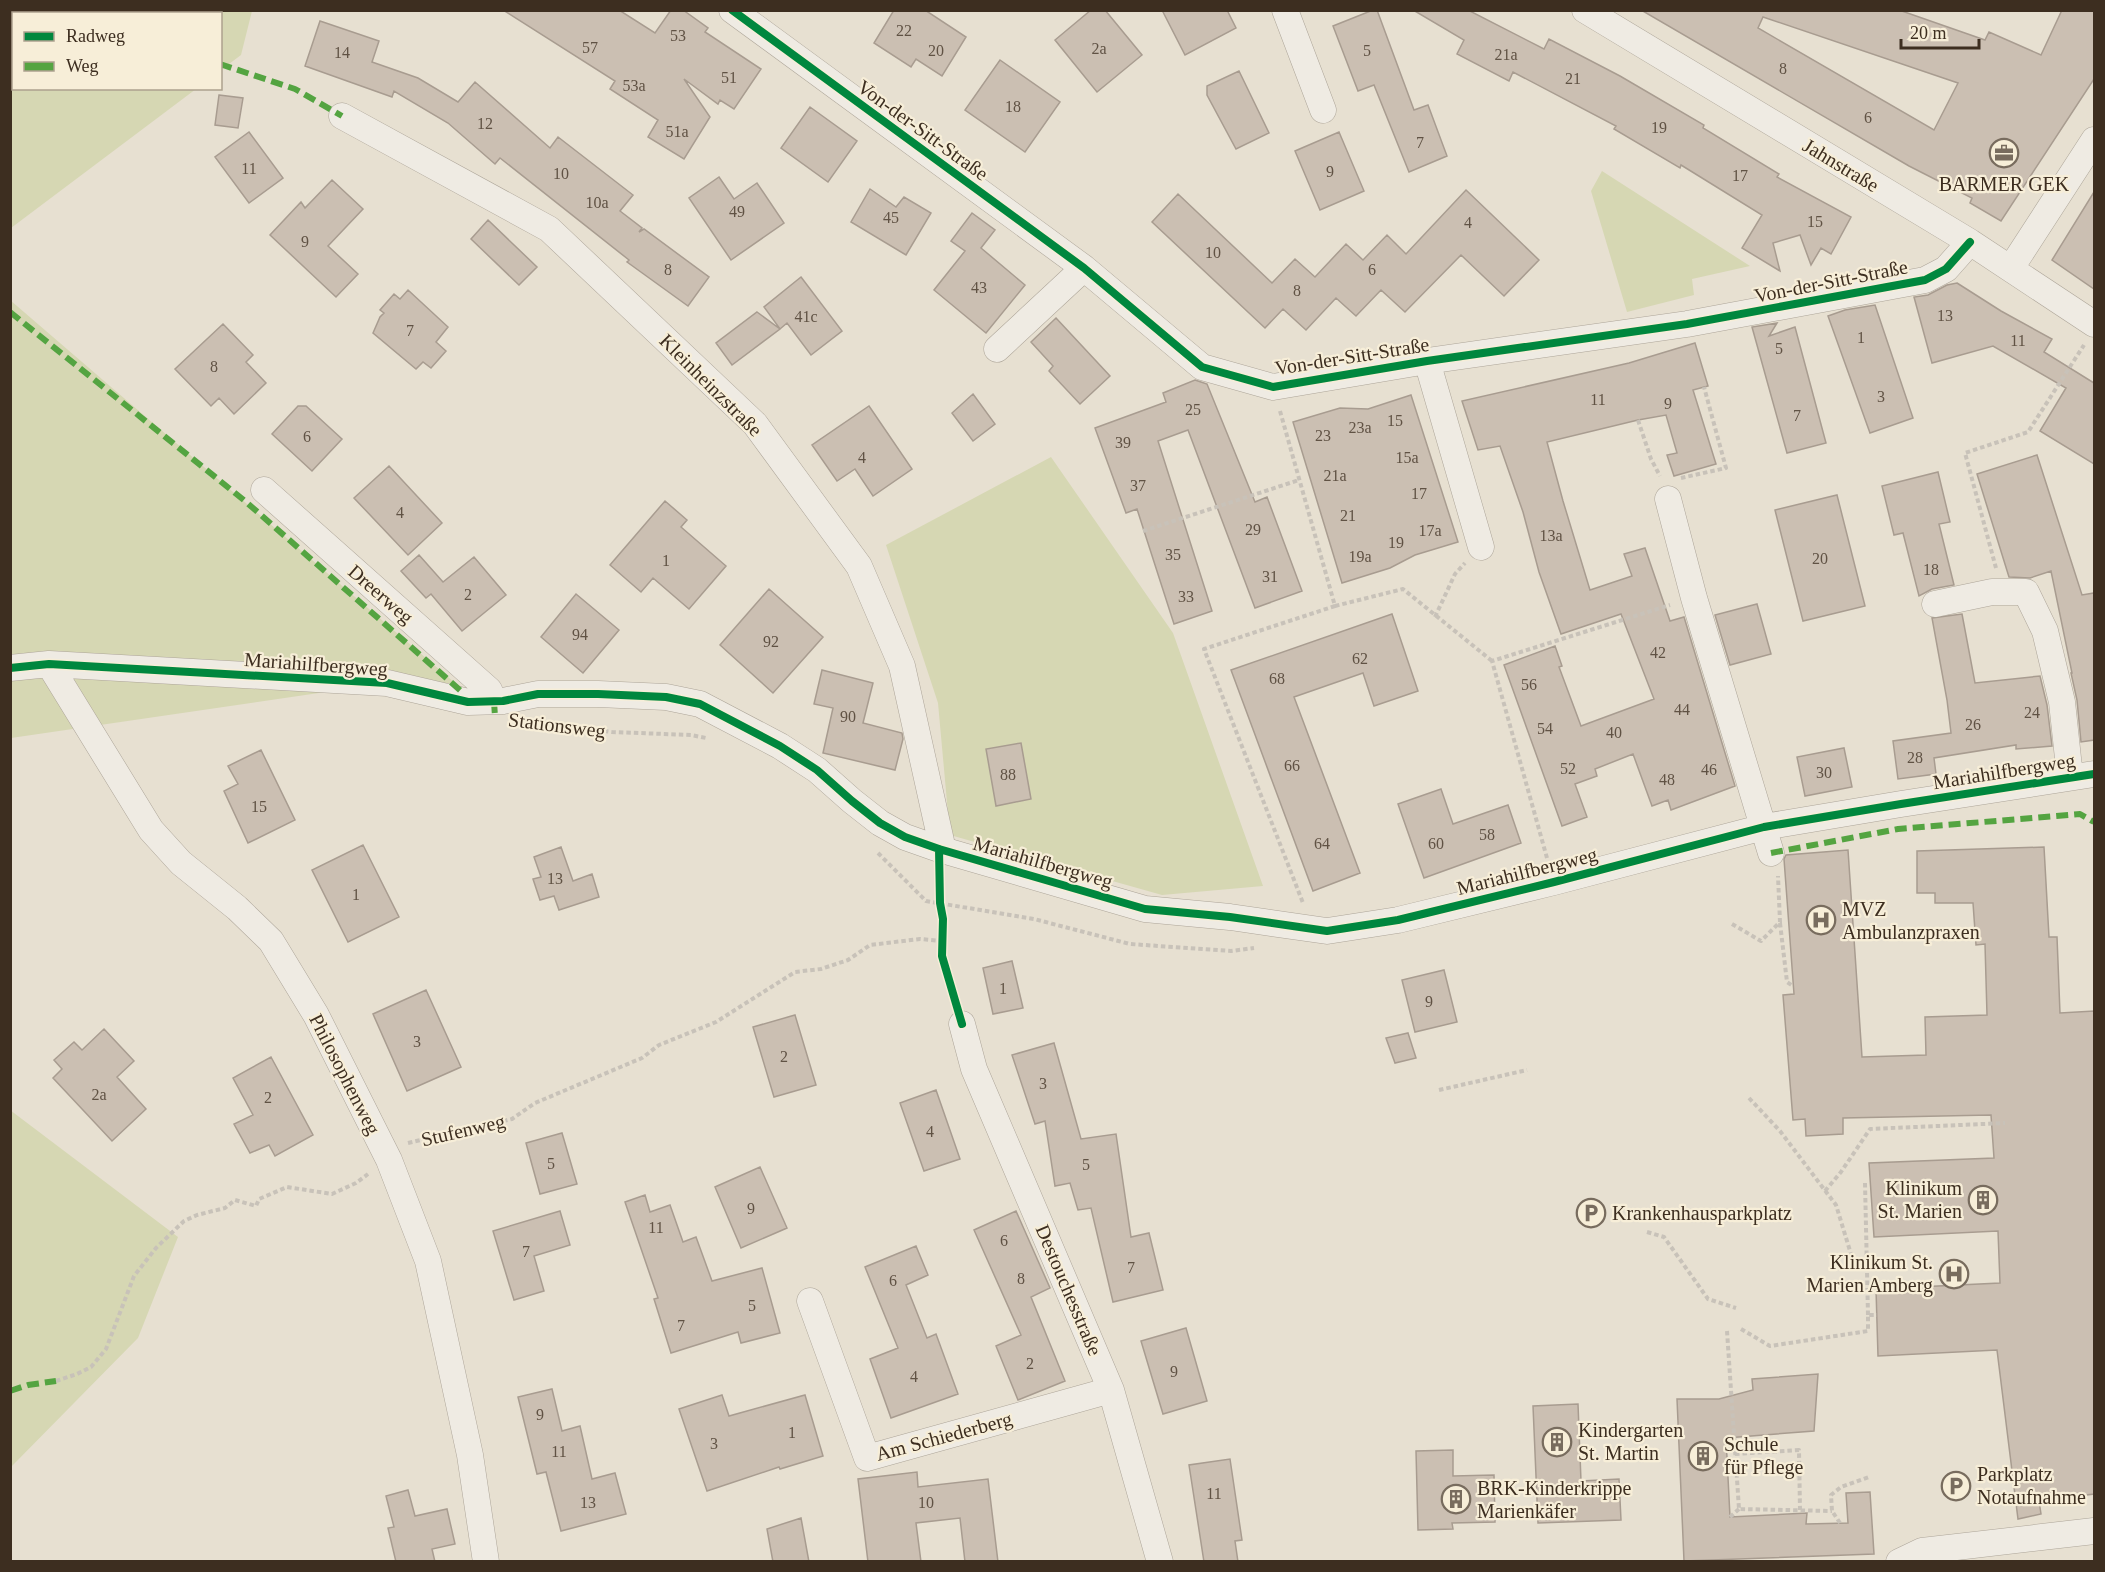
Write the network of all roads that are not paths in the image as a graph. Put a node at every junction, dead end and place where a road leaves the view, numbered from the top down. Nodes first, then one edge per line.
1 (732, 10) edge
2 (1285, 10) edge
3 (1585, 10) edge
4 (1323, 110) dead end
5 (342, 116) dead end
6 (2094, 140) edge
7 (1970, 242) junction
8 (1084, 268) junction
9 (2011, 268) junction
10 (2091, 331) edge
11 (997, 349) dead end
12 (1427, 361) junction
13 (264, 490) dead end
14 (1668, 499) dead end
15 (1481, 547) dead end
16 (1935, 604) dead end
17 (49, 664) junction
18 (10, 668) edge
19 (494, 701) junction
20 (2082, 776) edge
21 (1764, 828) junction
22 (939, 849) junction
23 (1775, 864) road end
24 (962, 1024) dead end
25 (810, 1301) dead end
26 (1111, 1390) junction
27 (2094, 1531) edge
28 (2040, 1550) edge
29 (486, 1562) edge
30 (1160, 1562) edge
31 (1899, 1562) edge

1 - 8 street, Von-der-Sitt-Straße
2 - 4 street
3 - 7 street, Jahnstraße
5 - 22 street, Kleinheinzstraße
6 - 9 street
7 - 9 street, Jahnstraße
7 - 12 street, Von-der-Sitt-Straße
8 - 11 street
8 - 12 street, Von-der-Sitt-Straße
9 - 10 street, Jahnstraße
12 - 15 street, Von-der-Sitt-Straße
13 - 19 street, Dreerweg
14 - 21 street
16 - 20 street, Mariahilfbergweg
17 - 18 street, Mariahilfbergweg
17 - 19 street, Mariahilfbergweg
17 - 29 street, Philosophenweg
19 - 22 street, Mariahilfbergweg
20 - 21 street, Mariahilfbergweg
21 - 22 street, Mariahilfbergweg
21 - 23 street
24 - 26 street, Destouchesstraße
25 - 26 street, Am Schiederberg
26 - 30 street, Destouchesstraße
27 - 28 street
28 - 31 street

